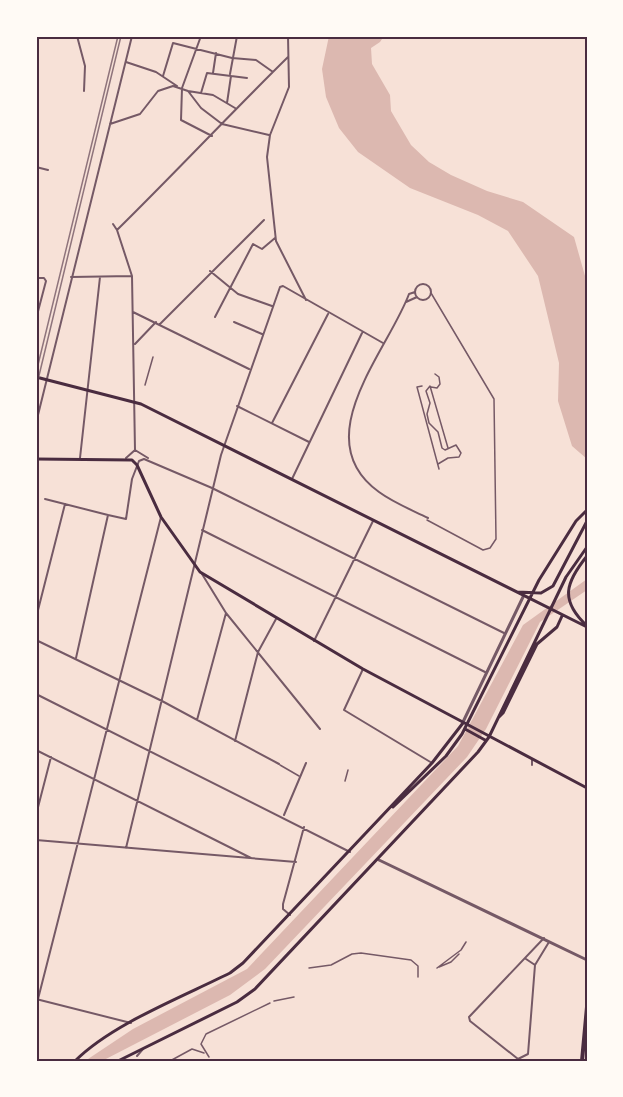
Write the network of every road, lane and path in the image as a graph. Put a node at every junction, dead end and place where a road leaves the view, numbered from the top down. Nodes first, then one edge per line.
1 (77, 36) edge
2 (132, 36) edge
3 (201, 36) edge
4 (237, 36) edge
5 (288, 36) edge
6 (197, 48) junction
7 (216, 53) junction
8 (288, 57) junction
9 (232, 58) junction
10 (126, 62) junction
11 (273, 72) junction
12 (213, 73) junction
13 (163, 76) junction
14 (231, 76) junction
15 (247, 78) dead end
16 (177, 86) junction
17 (182, 88) junction
18 (84, 91) dead end
19 (188, 91) junction
20 (201, 93) junction
21 (227, 103) junction
22 (235, 108) junction
23 (110, 124) junction
24 (222, 124) junction
25 (270, 135) junction
26 (212, 136) junction
27 (36, 167) edge
28 (48, 170) dead end
29 (264, 220) dead end
30 (113, 224) dead end
31 (117, 230) junction
32 (275, 238) junction
33 (210, 271) junction
34 (132, 276) junction
35 (71, 277) junction
36 (100, 277) junction
37 (36, 278) edge
38 (229, 288) junction
39 (416, 292) junction
40 (431, 294) junction
41 (417, 297) junction
42 (306, 300) junction
43 (406, 302) junction
44 (273, 306) junction
45 (133, 312) junction
46 (328, 314) junction
47 (215, 317) dead end
48 (36, 320) edge
49 (156, 322) junction
50 (234, 322) dead end
51 (160, 324) junction
52 (362, 333) junction
53 (262, 334) junction
54 (383, 343) junction
55 (133, 345) junction
56 (153, 357) dead end
57 (249, 369) junction
58 (435, 374) dead end
59 (36, 377) edge
60 (47, 379) junction
61 (145, 385) dead end
62 (422, 386) dead end
63 (430, 387) junction
64 (88, 390) junction
65 (134, 401) junction
66 (237, 406) junction
67 (427, 421) junction
68 (36, 423) edge
69 (272, 423) junction
70 (309, 442) junction
71 (224, 445) junction
72 (447, 448) junction
73 (135, 450) junction
74 (80, 458) junction
75 (126, 458) junction
76 (36, 459) edge
77 (151, 459) junction
78 (438, 464) junction
79 (137, 465) junction
80 (439, 470) dead end
81 (292, 480) junction
82 (212, 488) junction
83 (45, 499) dead end
84 (65, 504) junction
85 (587, 510) edge
86 (108, 515) junction
87 (160, 517) junction
88 (428, 519) joint
89 (373, 521) junction
90 (587, 521) edge
91 (202, 530) junction
92 (587, 548) edge
93 (587, 556) edge
94 (354, 560) junction
95 (196, 567) junction
96 (200, 572) junction
97 (514, 592) junction
98 (336, 596) junction
99 (523, 597) junction
100 (226, 613) junction
101 (560, 615) junction
102 (36, 618) edge
103 (276, 619) junction
104 (587, 626) edge
105 (504, 633) junction
106 (36, 640) edge
107 (314, 641) junction
108 (258, 652) junction
109 (76, 658) junction
110 (363, 669) junction
111 (485, 672) junction
112 (119, 679) junction
113 (36, 694) edge
114 (162, 701) junction
115 (497, 718) junction
116 (197, 720) junction
117 (462, 725) junction
118 (105, 729) junction
119 (320, 729) dead end
120 (485, 738) junction
121 (235, 741) junction
122 (36, 750) edge
123 (150, 751) junction
124 (51, 757) junction
125 (532, 759) junction
126 (306, 763) dead end
127 (432, 763) junction
128 (279, 764) joint
129 (541, 764) junction
130 (532, 765) dead end
131 (541, 769) dead end
132 (348, 770) dead end
133 (94, 777) junction
134 (300, 777) junction
135 (345, 781) dead end
136 (587, 788) edge
137 (137, 799) junction
138 (386, 812) junction
139 (36, 815) edge
140 (284, 817) junction
141 (304, 827) junction
142 (36, 840) edge
143 (77, 843) junction
144 (126, 848) junction
145 (350, 852) junction
146 (252, 858) junction
147 (379, 860) junction
148 (296, 862) junction
149 (290, 915) junction
150 (544, 938) junction
151 (550, 941) junction
152 (466, 942) dead end
153 (526, 958) junction
154 (587, 960) edge
155 (535, 965) junction
156 (309, 968) dead end
157 (437, 968) dead end
158 (418, 977) dead end
159 (294, 997) dead end
160 (37, 999) edge
161 (274, 1001) dead end
162 (270, 1003) dead end
163 (587, 1007) edge
164 (131, 1023) junction
165 (144, 1048) junction
166 (205, 1053) junction
167 (137, 1056) dead end
168 (209, 1057) dead end
169 (75, 1061) edge
170 (118, 1061) edge
171 (170, 1061) edge
172 (582, 1061) edge

1 - 18 street
2 - 10 street
3 - 6 street
4 - 9 street
5 - 8 street
6 - 7 street
6 - 13 street
6 - 17 street
7 - 9 street
7 - 12 street
8 - 11 street
8 - 25 street
9 - 11 street
9 - 14 street
10 - 13 street
10 - 23 street
11 - 22 street
12 - 14 street
12 - 20 street
13 - 16 street
14 - 15 street
14 - 21 street
16 - 17 street
16 - 23 street
17 - 19 street
17 - 26 street
19 - 20 street
19 - 24 street
20 - 21 street
21 - 22 street
22 - 24 street
23 - 35 street
24 - 25 street
24 - 26 street
25 - 32 street
26 - 31 street
27 - 28 street
29 - 33 street
30 - 31 street
31 - 34 street
32 - 38 street
32 - 42 street
33 - 38 street
33 - 51 street
34 - 36 street
34 - 45 street
35 - 36 street
35 - 60 street
36 - 64 street
37 - 48 street
38 - 44 street
38 - 47 street
39 - 40 street
39 - 41 street
39 - 43 street
40 - 41 street
40 - 88 street
41 - 43 street
42 - 44 street
42 - 46 street
43 - 54 street
44 - 53 street
45 - 49 street
45 - 55 street
46 - 52 street
46 - 69 street
49 - 51 street
49 - 55 street
50 - 53 street
51 - 57 street
52 - 54 street
52 - 70 street
53 - 57 street
54 - 88 street
55 - 65 street
56 - 61 street
57 - 66 street
58 - 63 street
59 - 60 main road
60 - 64 main road
60 - 68 street
62 - 67 street
63 - 67 street
63 - 72 street
64 - 65 main road
64 - 74 street
65 - 71 main road
65 - 73 street
66 - 69 street
66 - 71 street
67 - 72 street
67 - 78 street
69 - 70 street
70 - 81 street
71 - 81 main road
71 - 82 street
72 - 78 street
73 - 75 street
73 - 77 street
74 - 75 main road
74 - 76 main road
75 - 79 main road
77 - 79 street
77 - 82 street
78 - 80 street
79 - 86 street
79 - 87 main road
81 - 89 main road
82 - 91 street
82 - 94 street
83 - 84 street
84 - 86 street
84 - 102 street
85 - 138 main road
86 - 109 street
87 - 95 main road
87 - 112 street
89 - 94 street
89 - 97 main road
90 - 97 main road
91 - 95 street
91 - 98 street
92 - 115 main road
93 - 104 main road
94 - 98 street
94 - 105 street
95 - 96 main road
95 - 114 street
96 - 100 street
96 - 103 main road
97 - 99 main road
98 - 107 street
98 - 111 street
99 - 101 main road
99 - 105 street
100 - 108 street
100 - 116 street
101 - 104 main road
101 - 115 main road
103 - 107 main road
103 - 108 street
105 - 111 street
106 - 109 street
107 - 110 main road
108 - 119 street
108 - 121 street
109 - 112 street
110 - 117 main road
110 - 127 street
111 - 117 street
112 - 114 street
112 - 118 street
113 - 118 street
114 - 116 street
114 - 123 street
115 - 120 main road
116 - 121 street
117 - 120 main road
117 - 127 main road
118 - 123 street
118 - 133 street
120 - 125 main road
120 - 147 main road
121 - 128 street
122 - 124 street
123 - 137 street
123 - 140 street
124 - 133 street
124 - 139 street
125 - 129 main road
125 - 130 street
126 - 134 street
127 - 138 main road
128 - 134 street
129 - 131 street
129 - 136 main road
132 - 135 street
133 - 137 street
133 - 143 street
134 - 140 street
137 - 144 street
137 - 146 street
138 - 145 main road
140 - 141 street
141 - 145 street
141 - 148 street
142 - 143 street
143 - 144 street
143 - 160 street
144 - 146 street
145 - 149 main road
146 - 148 street
147 - 150 street
147 - 165 main road
148 - 149 street
149 - 164 main road
150 - 151 street
150 - 153 street
151 - 154 street
151 - 155 street
152 - 157 street
153 - 155 street
153 - 155 street
156 - 158 street
159 - 161 street
160 - 164 street
162 - 166 street
163 - 172 main road
164 - 169 main road
165 - 167 street
165 - 170 main road
166 - 168 street
166 - 171 street

